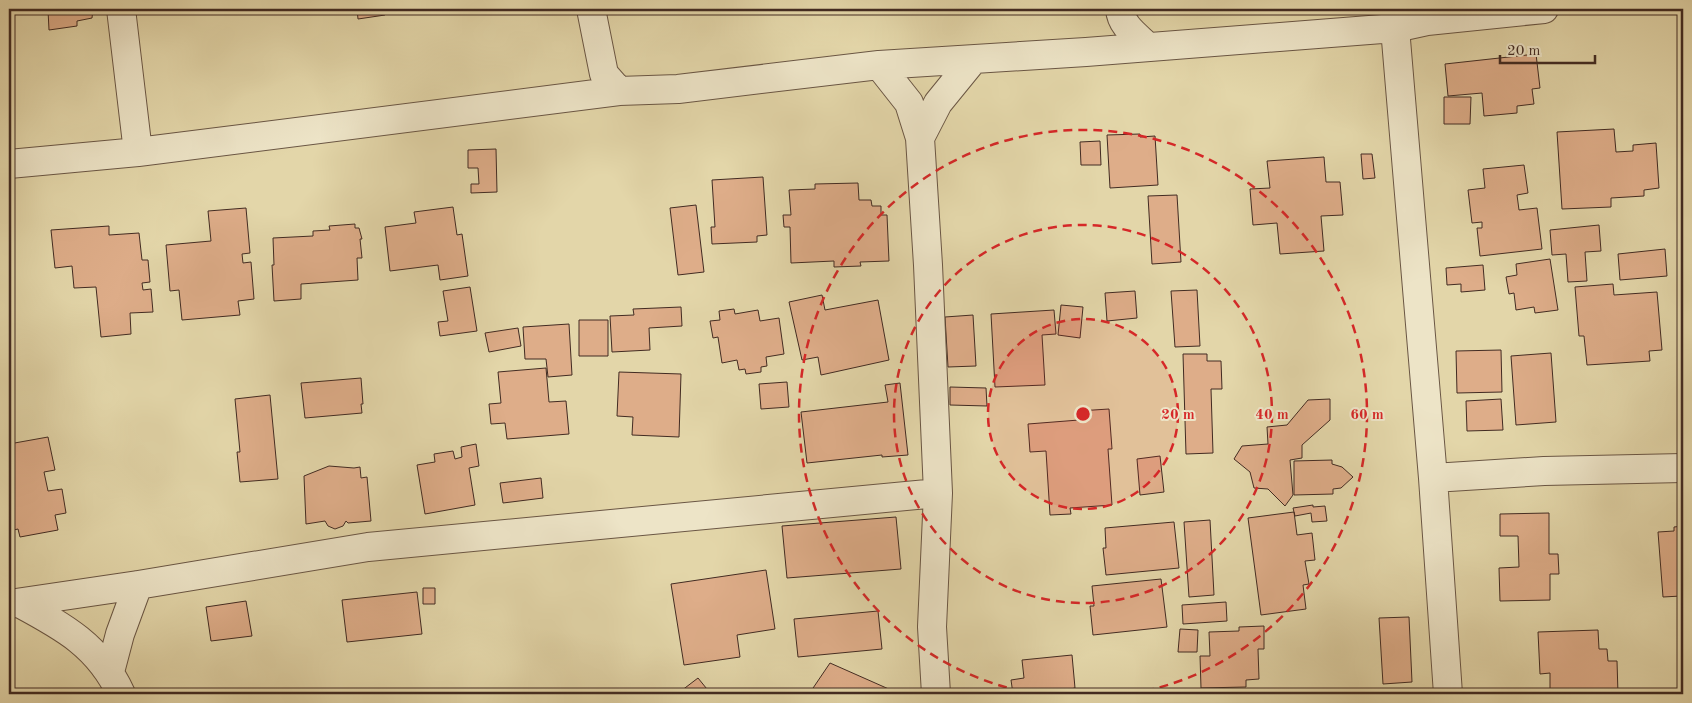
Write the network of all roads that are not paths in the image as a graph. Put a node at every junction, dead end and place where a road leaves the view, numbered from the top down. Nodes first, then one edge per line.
1 (121, 9) edge
2 (591, 9) edge
3 (1120, 9) edge
4 (1544, 9) edge
5 (1395, 28) junction
6 (1148, 48) junction
7 (973, 60) junction
8 (880, 66) junction
9 (619, 91) junction
10 (920, 138) junction
11 (138, 152) junction
12 (9, 164) edge
13 (1683, 468) edge
14 (1433, 478) junction
15 (938, 493) junction
16 (138, 585) junction
17 (14, 603) edge
18 (116, 683) edge
19 (936, 694) edge
20 (1448, 694) edge

1 - 11 street
2 - 9 street
3 - 6 street
4 - 5 street
5 - 6 street
5 - 14 street
6 - 7 street
7 - 8 street
7 - 10 street
8 - 9 street
8 - 10 street
9 - 11 street
10 - 15 street
11 - 12 street
13 - 14 street
14 - 20 street
15 - 16 street
15 - 19 street
16 - 17 street
16 - 18 street
17 - 18 street

